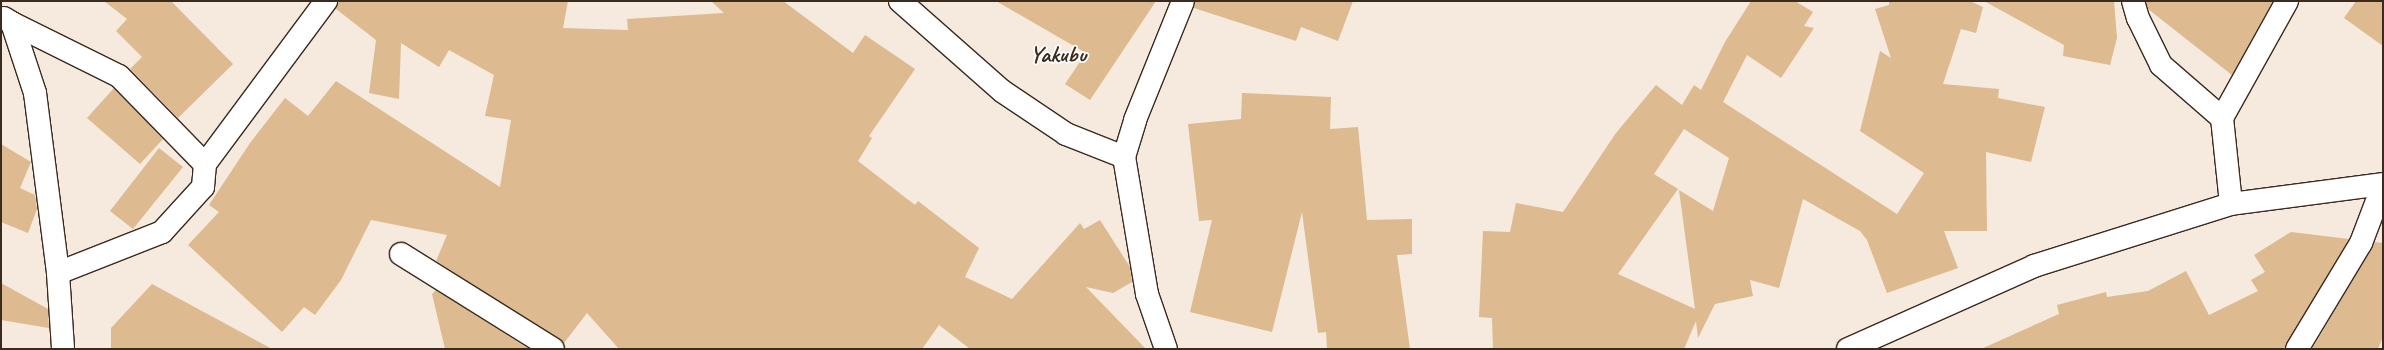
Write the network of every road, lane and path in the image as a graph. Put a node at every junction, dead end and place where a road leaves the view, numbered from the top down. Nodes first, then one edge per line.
1 (326, 1) edge
2 (900, 1) edge
3 (1183, 1) edge
4 (2133, 1) edge
5 (2287, 1) edge
6 (6, 19) edge
7 (2222, 118) junction
8 (1124, 157) junction
9 (205, 164) junction
10 (2383, 185) edge
11 (2231, 204) junction
12 (401, 254) dead end
13 (58, 273) junction
14 (63, 349) edge
15 (553, 349) edge
16 (1166, 349) edge
17 (1848, 349) edge
18 (2297, 349) edge

1 - 9 street
2 - 8 street
3 - 8 street
4 - 7 street
5 - 7 street
6 - 9 street
6 - 13 street
7 - 11 street
8 - 16 street
9 - 13 street
10 - 11 street
10 - 18 street
11 - 17 street
12 - 15 street
13 - 14 street

